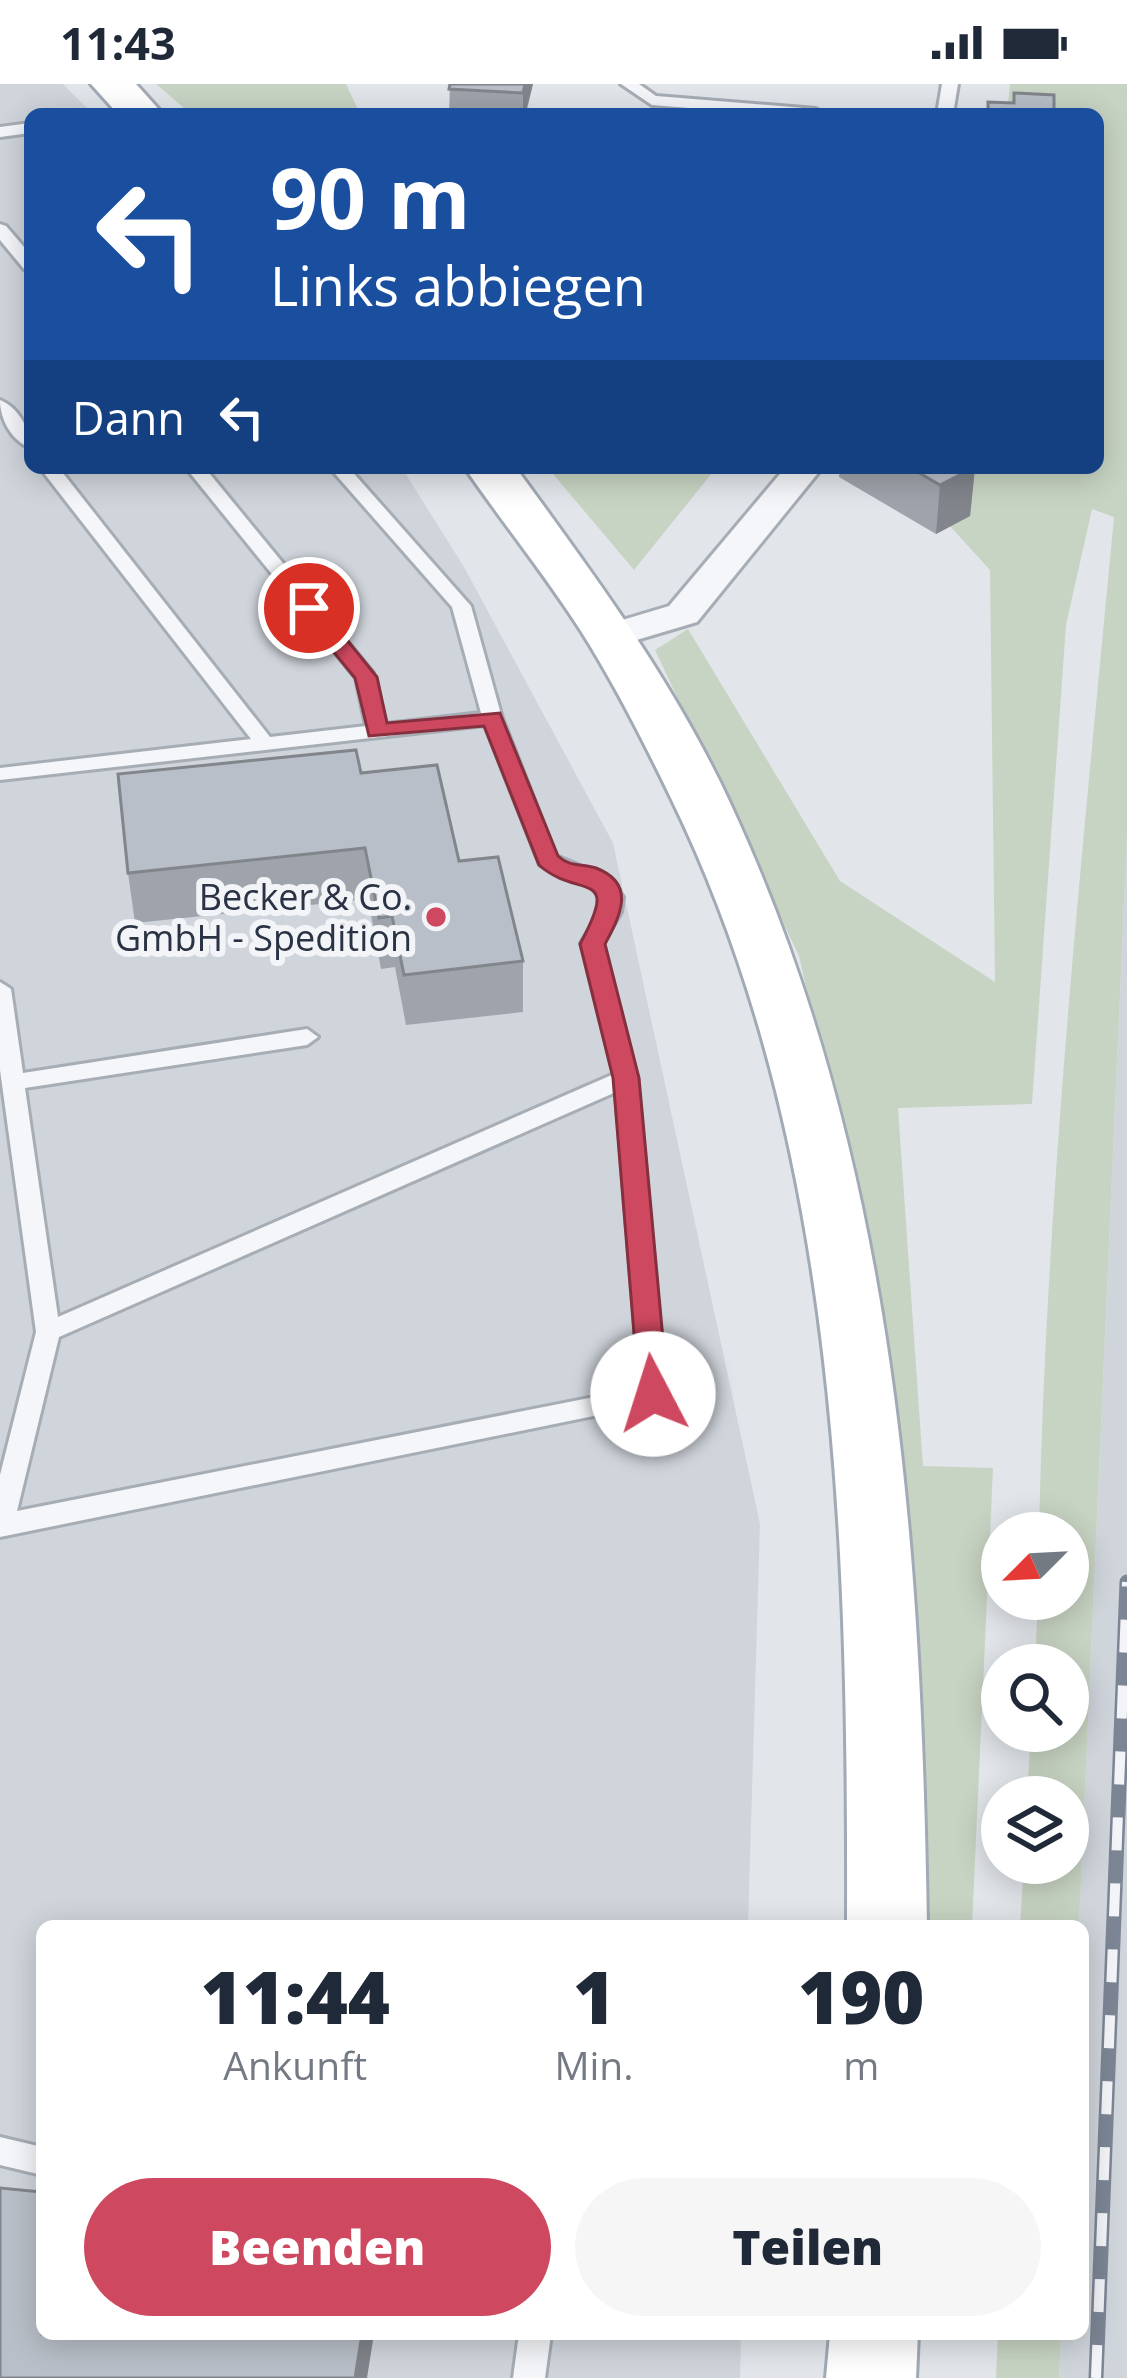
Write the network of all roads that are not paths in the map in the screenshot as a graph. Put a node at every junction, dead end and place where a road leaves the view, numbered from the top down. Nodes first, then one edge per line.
1 (112, 84) edge
2 (628, 84) edge
3 (136, 108) edge
4 (746, 108) edge
5 (0, 229) edge
6 (24, 259) edge
7 (0, 405) edge
8 (24, 435) edge
9 (54, 474) edge
10 (200, 474) edge
11 (344, 474) edge
12 (494, 474) edge
13 (799, 474) edge
14 (613, 635) junction
15 (492, 718) junction
16 (377, 731) junction
17 (265, 744) junction
18 (0, 774) edge
19 (0, 988) edge
20 (307, 1036) dead end
21 (626, 1078) junction
22 (13, 1082) junction
23 (48, 1332) junction
24 (0, 1526) edge
25 (886, 1920) edge
26 (0, 2151) edge
27 (36, 2160) edge
28 (534, 2340) edge
29 (874, 2340) edge
30 (530, 2378) edge
31 (871, 2378) edge

1 - 3 main road
2 - 4 lane
5 - 6 lane
7 - 8 lane
9 - 17 lane
10 - 16 lane
11 - 15 lane
12 - 14 main road
13 - 14 street
14 - 25 main road
15 - 16 lane
15 - 21 lane
16 - 17 lane
17 - 18 lane
19 - 22 lane
20 - 22 lane
21 - 23 lane
21 - 24 lane
22 - 23 lane
23 - 24 lane
26 - 27 lane
28 - 30 lane
29 - 31 main road

